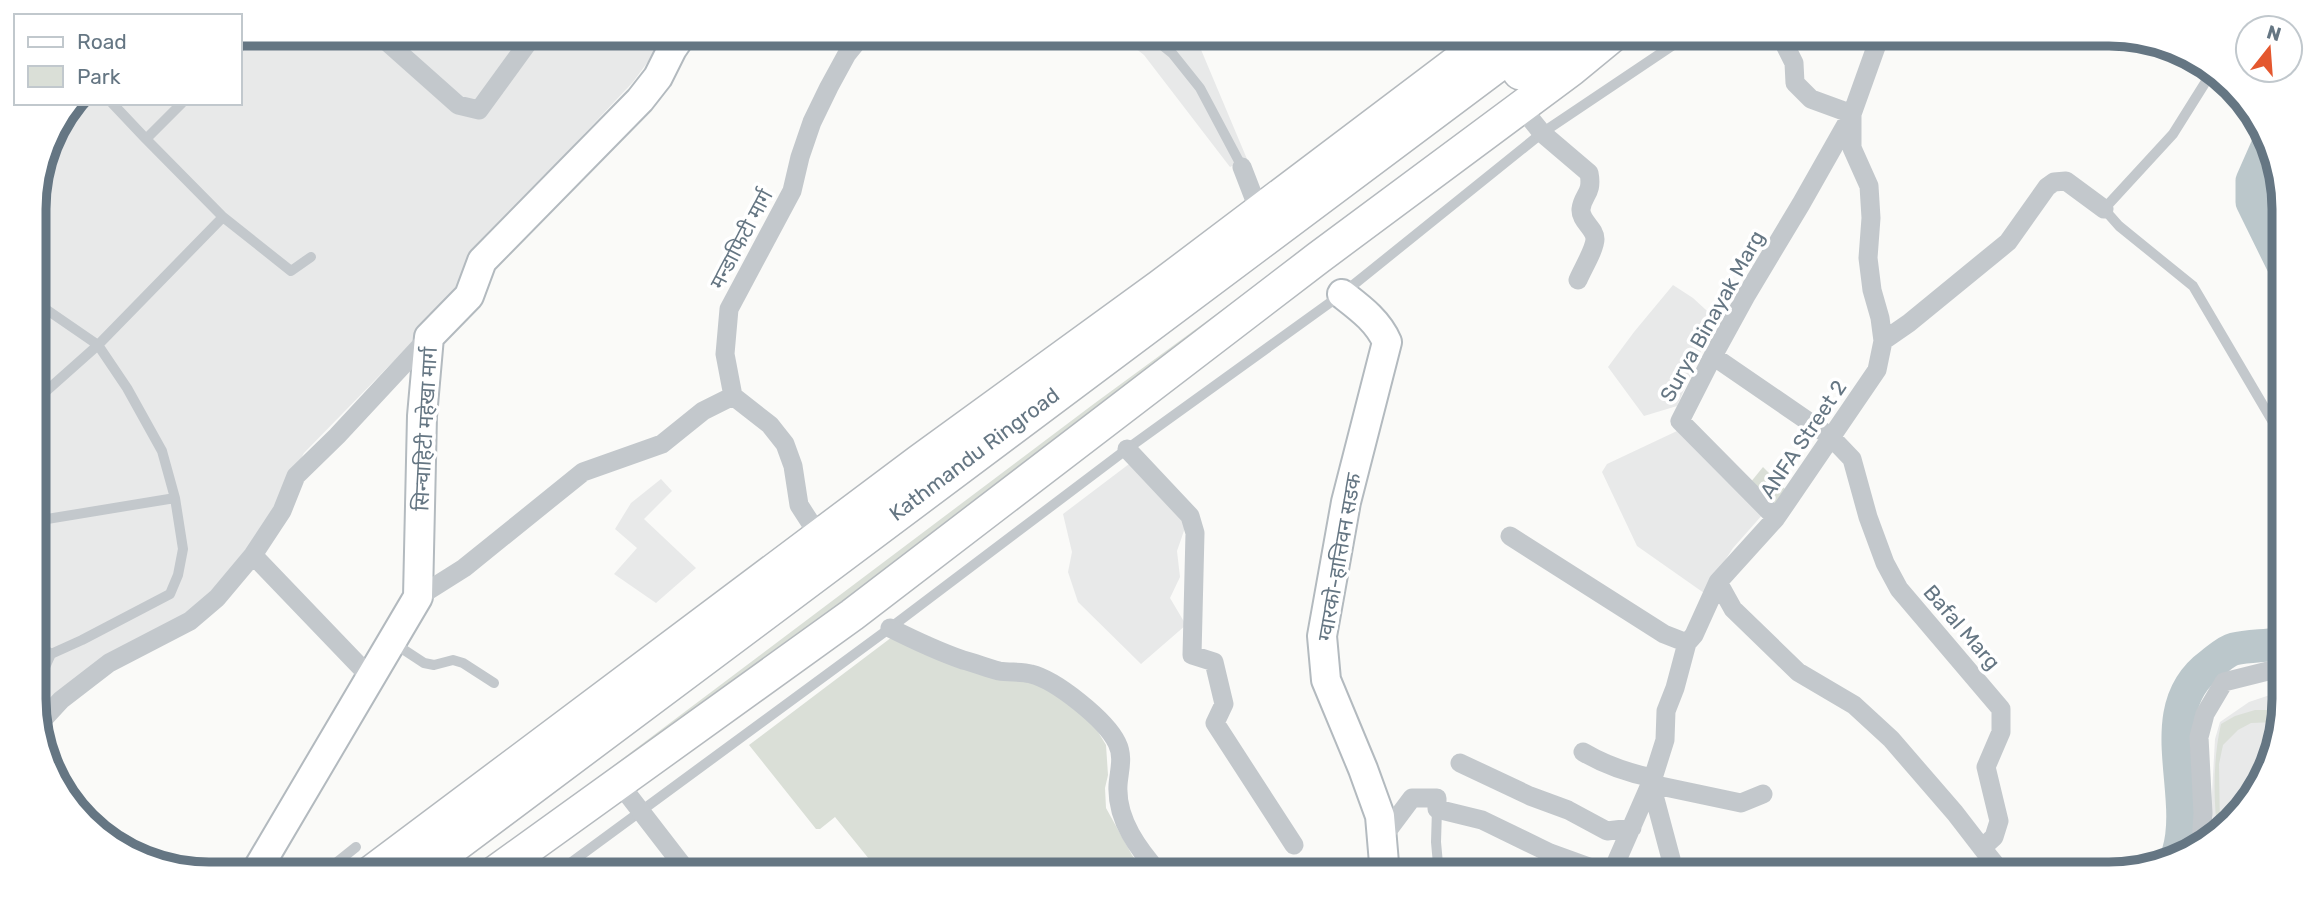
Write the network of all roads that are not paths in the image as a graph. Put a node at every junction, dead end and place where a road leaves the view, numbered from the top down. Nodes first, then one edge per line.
1 (392, 46) edge
2 (526, 46) edge
3 (673, 46) edge
4 (853, 46) edge
5 (1163, 46) edge
6 (1478, 46) edge
7 (1520, 46) edge
8 (1554, 46) edge
9 (1599, 46) edge
10 (1672, 46) edge
11 (1786, 46) edge
12 (1876, 46) edge
13 (2208, 79) edge
14 (114, 105) edge
15 (180, 105) edge
16 (1521, 107) junction
17 (1852, 114) junction
18 (1542, 133) junction
19 (146, 139) junction
20 (1242, 167) joint
21 (2104, 209) junction
22 (1259, 211) junction
23 (223, 217) junction
24 (311, 257) dead end
25 (1578, 280) dead end
26 (1342, 294) junction
27 (46, 309) edge
28 (429, 337) junction
29 (1884, 341) junction
30 (98, 345) junction
31 (1713, 356) junction
32 (46, 391) edge
33 (733, 396) junction
34 (1060, 403) junction
35 (2272, 420) edge
36 (1831, 438) junction
37 (1127, 449) junction
38 (175, 498) junction
39 (1776, 518) junction
40 (46, 519) edge
41 (819, 536) junction
42 (1510, 536) dead end
43 (253, 555) junction
44 (1718, 582) junction
45 (418, 597) junction
46 (890, 628) junction
47 (392, 642) junction
48 (1687, 643) junction
49 (46, 650) edge
50 (51, 654) junction
51 (46, 665) edge
52 (2272, 670) edge
53 (371, 678) junction
54 (494, 683) dead end
55 (47, 715) edge
56 (1583, 752) dead end
57 (1460, 763) dead end
58 (1652, 781) junction
59 (618, 783) junction
60 (1763, 794) dead end
61 (1437, 809) junction
62 (642, 810) junction
63 (1632, 828) junction
64 (2202, 834) edge
65 (1382, 838) junction
66 (1294, 845) dead end
67 (1982, 848) junction
68 (1550, 853) junction
69 (362, 861) edge
70 (262, 862) edge
71 (430, 862) edge
72 (464, 862) edge
73 (509, 862) edge
74 (572, 862) edge
75 (680, 862) edge
76 (1151, 862) edge
77 (1384, 862) edge
78 (1438, 862) edge
79 (1546, 862) edge
80 (1576, 862) edge
81 (1616, 862) edge
82 (1671, 862) edge
83 (1993, 862) edge

1 - 2 street
3 - 28 street, सिन्चाहिटी महेखा मार्ग
4 - 33 street, मन्डाफिटी मार्ग
5 - 20 lane
6 - 22 main road
7 - 34 highway, Kathmandu Ringroad
8 - 34 highway, Kathmandu Ringroad
9 - 16 main road
10 - 18 lane
11 - 17 street
12 - 17 street
13 - 21 lane
14 - 19 lane
15 - 19 lane
16 - 18 street
16 - 59 main road
17 - 29 street, ANFA Street 2
17 - 31 street, Surya Binayak Marg
18 - 25 street
18 - 26 lane
19 - 23 lane
20 - 22 street
21 - 29 street
21 - 35 lane
22 - 41 main road
23 - 24 lane
23 - 30 lane
26 - 37 lane
26 - 65 street, ग्वारको-हात्तिवन सडक
27 - 30 lane
28 - 43 street
28 - 45 street, सिन्चाहिटी महेखा मार्ग
29 - 36 street, ANFA Street 2
30 - 32 lane
30 - 38 lane
31 - 36 street, Bafal Marg
31 - 39 street, Surya Binayak Marg
33 - 41 street
33 - 45 street
34 - 71 highway, Kathmandu Ringroad
34 - 72 highway, Kathmandu Ringroad
36 - 39 street, ANFA Street 2
36 - 67 street, Bafal Marg
37 - 46 lane
37 - 66 street
38 - 40 lane
38 - 50 lane
39 - 44 street, ANFA Street 2
41 - 69 main road
42 - 48 street
43 - 53 street
43 - 55 street
44 - 48 street, ANFA Street 2
44 - 67 street
45 - 47 street, सिन्चाहिटी महेखा मार्ग
46 - 62 lane
46 - 76 street
47 - 53 street, सिन्चाहिटी महेखा मार्ग
47 - 54 lane
48 - 58 street, ANFA Street 2
49 - 50 lane
50 - 51 lane
52 - 64 street
53 - 70 street, सिन्चाहिटी महेखा मार्ग
56 - 58 street
57 - 63 street
58 - 60 street
58 - 63 street, ANFA Street 2
58 - 82 street
59 - 62 street
59 - 73 main road
61 - 65 street
61 - 68 street
61 - 78 lane
62 - 74 lane
62 - 75 street
63 - 81 street, ANFA Street 2
65 - 77 street, ग्वारको-हात्तिवन सडक
67 - 83 street
68 - 79 lane
68 - 80 street

